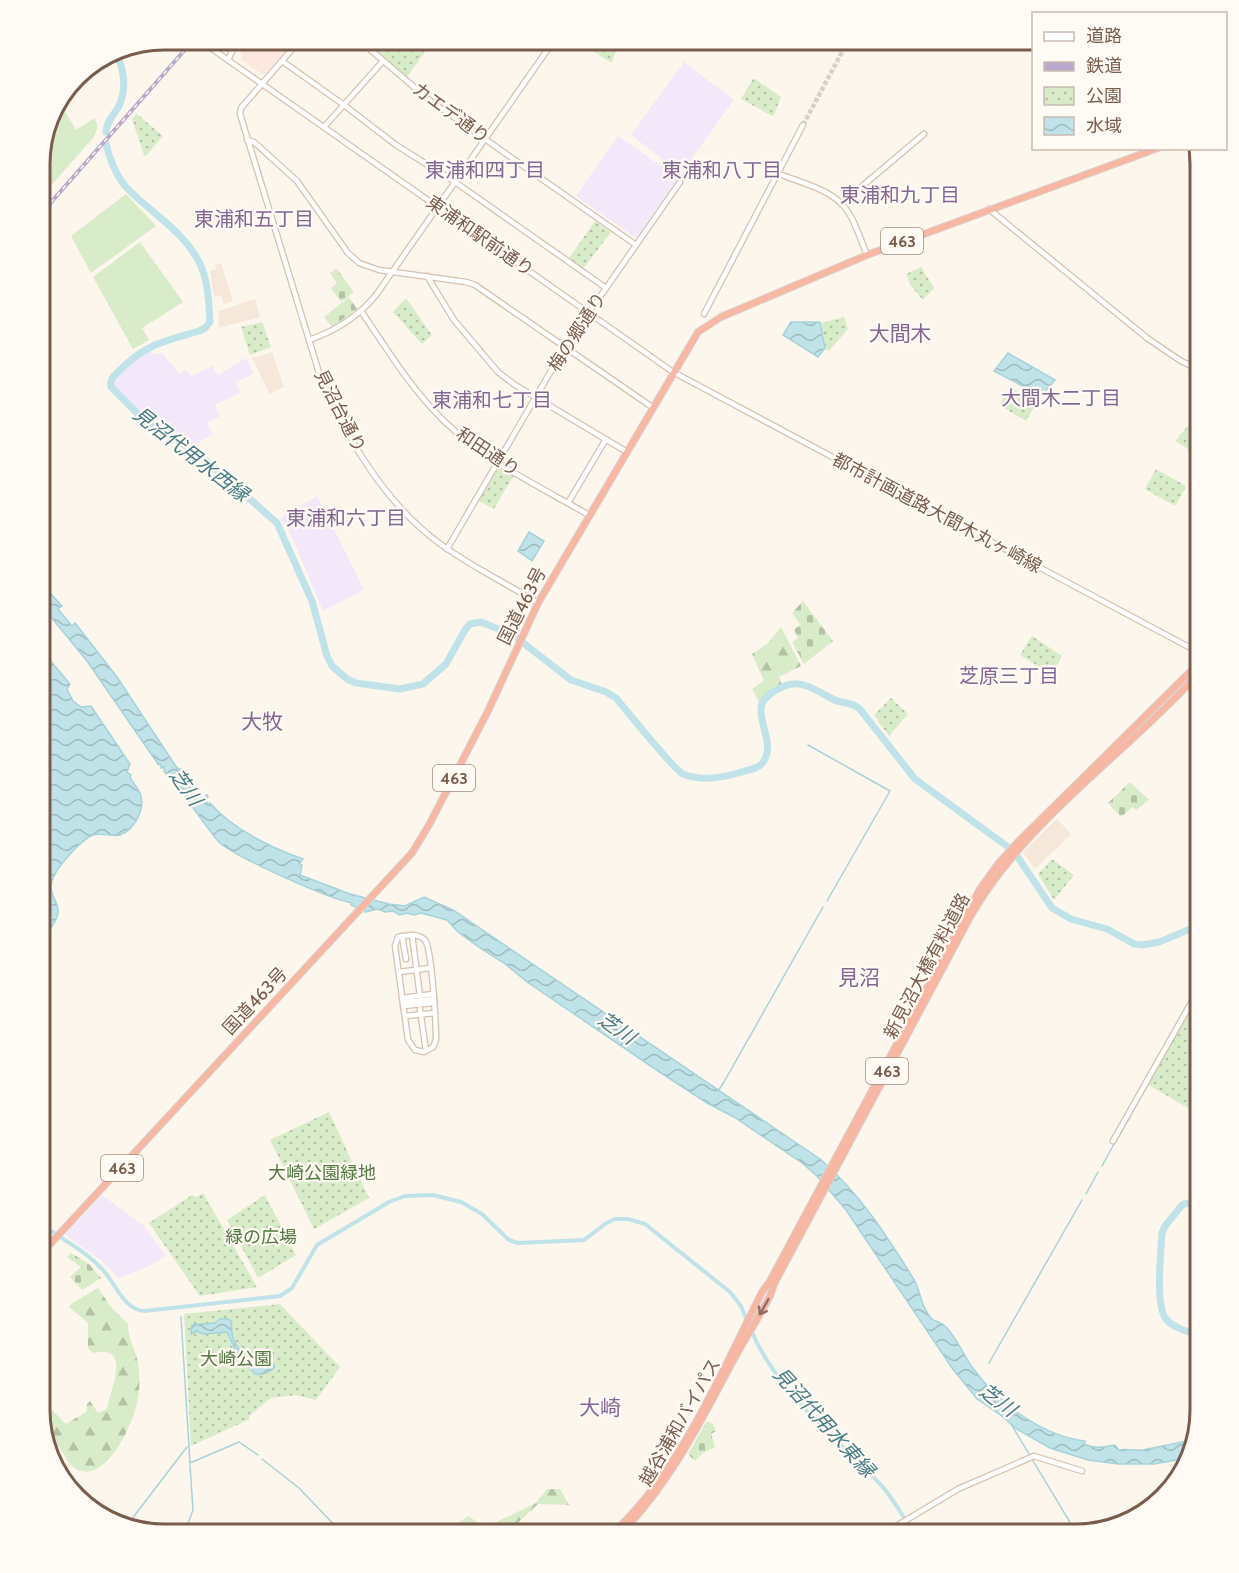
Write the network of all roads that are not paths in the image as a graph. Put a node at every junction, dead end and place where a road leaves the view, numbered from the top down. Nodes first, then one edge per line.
1 (214, 50) edge
2 (232, 50) edge
3 (292, 50) edge
4 (370, 50) edge
5 (547, 50) edge
6 (228, 60) junction
7 (282, 61) junction
8 (383, 61) junction
9 (262, 84) junction
10 (344, 105) junction
11 (803, 125) tunnel mouth
12 (324, 127) junction
13 (924, 134) dead end
14 (485, 139) junction
15 (247, 140) junction
16 (1152, 150) edge
17 (778, 174) junction
18 (455, 182) junction
19 (680, 182) dead end
20 (841, 204) junction
21 (438, 207) junction
22 (988, 209) junction
23 (636, 245) junction
24 (867, 255) junction
25 (393, 272) junction
26 (427, 276) junction
27 (606, 288) junction
28 (361, 311) junction
29 (589, 313) junction
30 (705, 314) dead end
31 (309, 340) junction
32 (565, 347) junction
33 (1190, 365) edge
34 (673, 372) junction
35 (535, 397) junction
36 (652, 407) junction
37 (606, 439) junction
38 (627, 452) junction
39 (499, 462) junction
40 (568, 503) junction
41 (589, 515) junction
42 (447, 549) junction
43 (538, 603) junction
44 (1190, 648) edge
45 (1190, 672) edge
46 (1190, 681) edge
47 (1089, 777) junction
48 (412, 935) junction
49 (402, 936) junction
50 (415, 958) junction
51 (406, 959) junction
52 (397, 960) junction
53 (430, 968) junction
54 (417, 969) junction
55 (399, 972) junction
56 (420, 996) junction
57 (434, 998) junction
58 (403, 1002) junction
59 (1190, 1005) edge
60 (421, 1011) junction
61 (435, 1013) junction
62 (405, 1016) junction
63 (426, 1051) junction
64 (1113, 1141) dead end
65 (50, 1245) edge
66 (737, 1348) junction
67 (1082, 1471) dead end
68 (621, 1524) edge
69 (629, 1524) edge
70 (898, 1524) edge

1 - 6 street, 東浦和駅前通り
2 - 6 street
3 - 7 street
4 - 8 street, カエデ通り
5 - 14 street
6 - 9 street, 東浦和駅前通り
7 - 9 street
7 - 10 street
8 - 10 street
8 - 14 street, カエデ通り
9 - 12 street, 東浦和駅前通り
9 - 15 street, 見沼台通り
10 - 12 street
10 - 18 street
11 - 17 street
12 - 21 street, 東浦和駅前通り
13 - 20 street
14 - 18 street
14 - 23 street, カエデ通り
15 - 25 street
15 - 31 street, 見沼台通り
16 - 22 highway, 国道463号 / 463
17 - 20 street
17 - 30 street
18 - 21 street
18 - 27 street
19 - 23 street, 梅の郷通り
20 - 24 street
21 - 25 street
21 - 29 street, 東浦和駅前通り
22 - 24 highway, 国道463号 / 463
22 - 33 street
23 - 27 street, 梅の郷通り
24 - 34 highway, 国道463号 / 463
25 - 26 street
25 - 28 street
26 - 32 street
26 - 35 street
27 - 29 street, 梅の郷通り
28 - 31 street
28 - 39 street, 和田通り
29 - 32 street, 梅の郷通り
29 - 34 street, 東浦和駅前通り
31 - 42 street, 見沼台通り
32 - 35 street, 梅の郷通り
32 - 36 street
34 - 36 highway, 国道463号 / 463
34 - 44 street, 都市計画道路大間木丸ヶ崎線
35 - 37 street
35 - 39 street, 梅の郷通り
36 - 38 highway, 国道463号 / 463
37 - 38 street
37 - 40 street
38 - 41 highway, 国道463号 / 463
39 - 40 street, 和田通り
39 - 42 street, 梅の郷通り
40 - 41 street, 和田通り
41 - 43 highway, 国道463号 / 463
42 - 43 street, 見沼台通り
43 - 65 highway, 国道463号 / 463
45 - 47 highway, 463
46 - 47 highway, 463
47 - 66 highway, 新見沼大橋有料道路 / 463
48 - 49 street
48 - 50 street
48 - 53 street
49 - 51 street
49 - 52 street
50 - 51 street
50 - 54 street
51 - 52 street
52 - 55 street
53 - 54 street
53 - 57 street
54 - 55 street
54 - 56 street
55 - 58 street
56 - 57 street
56 - 58 street
57 - 58 street
57 - 61 street
58 - 62 street
59 - 64 street
60 - 61 street
60 - 62 street
60 - 63 street
61 - 63 street
62 - 63 street
66 - 68 highway, 越谷浦和バイパス / 463
66 - 69 highway, 越谷浦和バイパス / 463
67 - 70 street

